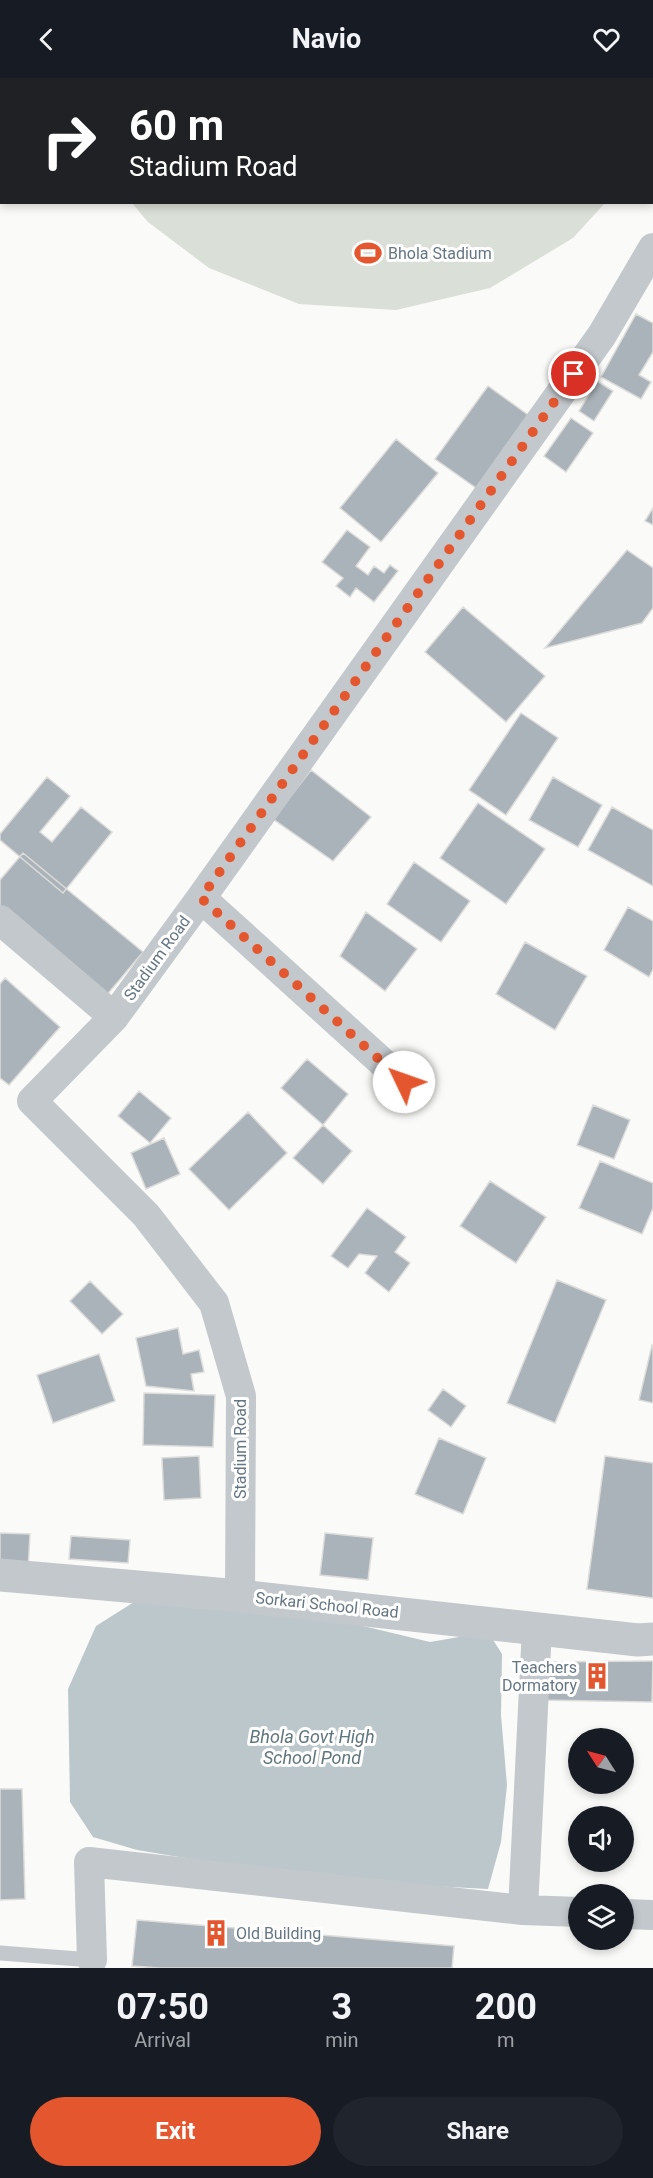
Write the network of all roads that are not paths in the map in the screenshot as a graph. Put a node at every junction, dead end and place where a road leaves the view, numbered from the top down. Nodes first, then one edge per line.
1 (653, 248) edge
2 (201, 898) junction
3 (0, 920) edge
4 (114, 1017) junction
5 (404, 1082) dead end
6 (0, 1575) edge
7 (240, 1596) junction
8 (537, 1628) junction
9 (653, 1640) edge
10 (523, 1910) junction
11 (568, 1912) edge
12 (634, 1915) edge
13 (653, 1916) edge
14 (0, 1953) edge
15 (92, 1960) joint

1 - 2 street, Stadium Road
2 - 4 street, Stadium Road
2 - 5 street
3 - 4 street
4 - 7 street, Stadium Road
6 - 7 street, Sorkari School Road
7 - 8 street, Sorkari School Road
8 - 9 street, Sorkari School Road
8 - 10 street
10 - 11 street
10 - 15 street
12 - 13 street
14 - 15 lane

